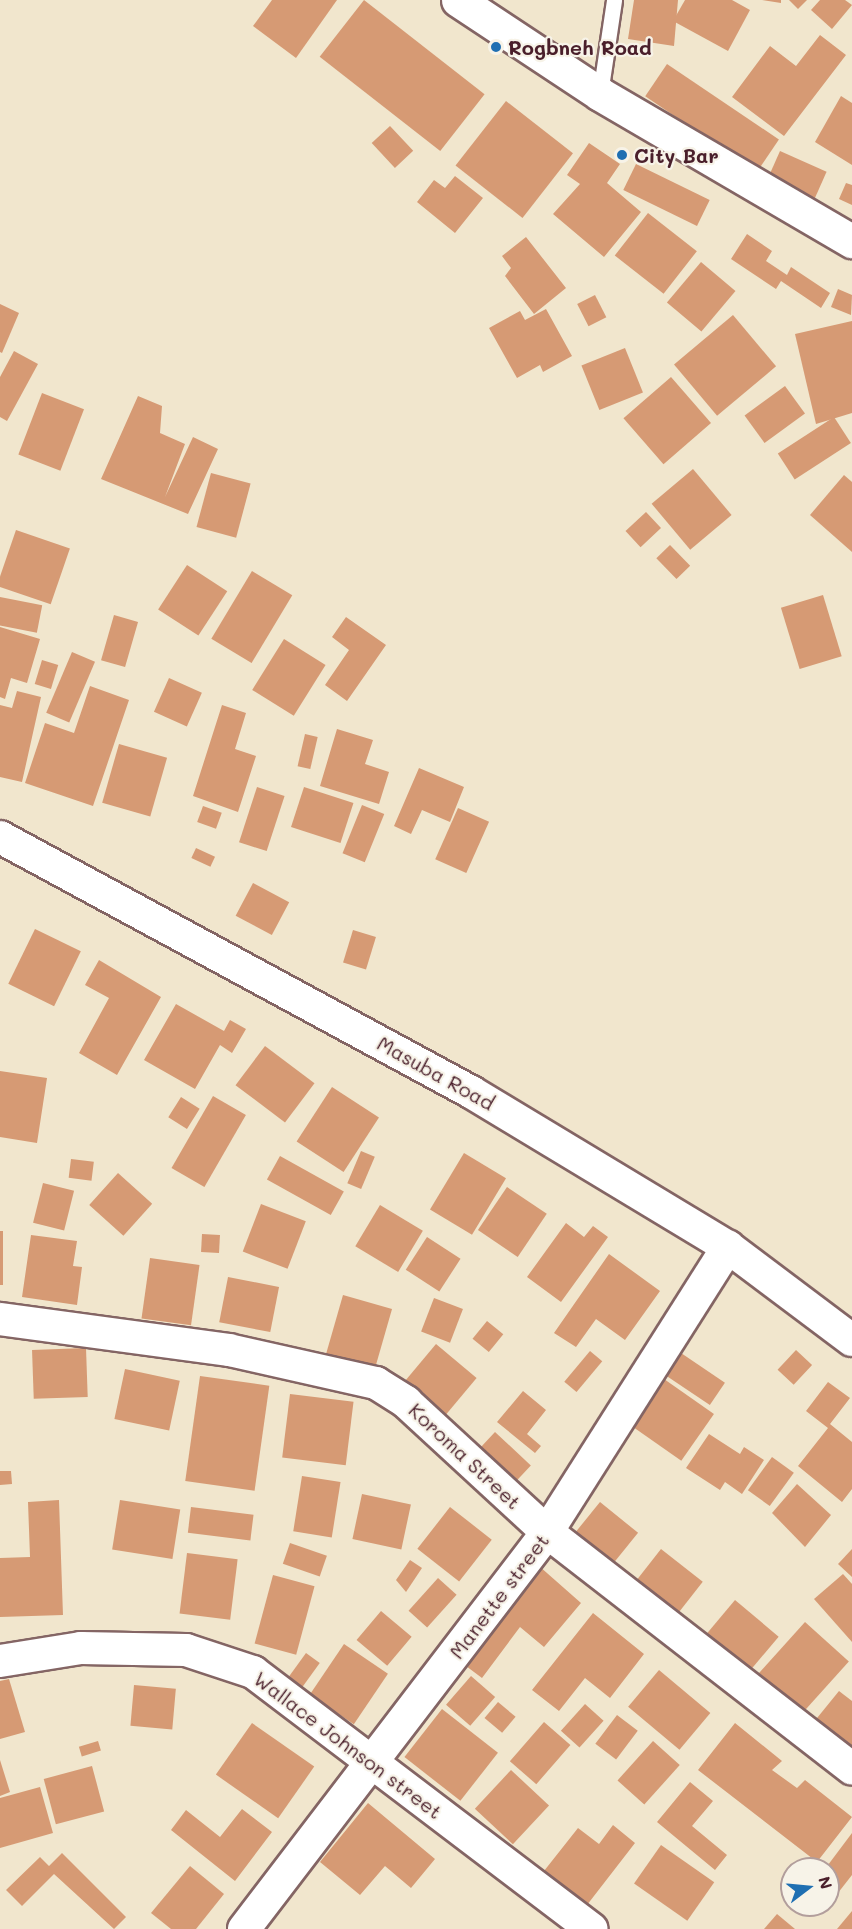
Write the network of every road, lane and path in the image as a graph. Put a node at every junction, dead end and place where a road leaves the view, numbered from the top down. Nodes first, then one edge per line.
1 (458, 0) edge
2 (614, 0) edge
3 (600, 94) junction
4 (852, 241) edge
5 (0, 837) edge
6 (728, 1247) junction
7 (0, 1319) edge
8 (852, 1340) edge
9 (547, 1532) junction
10 (0, 1661) edge
11 (374, 1764) junction
12 (852, 1769) edge
13 (244, 1929) edge
14 (591, 1929) edge

1 - 3 main road
2 - 3 lane
3 - 4 main road
5 - 6 street, Masuba Road
6 - 8 street, Masuba Road
6 - 9 street, Manette street
7 - 9 street, Koroma Street
9 - 11 street, Manette street
9 - 12 street, Koroma Street
10 - 11 street, Wallace Johnson street
11 - 13 street, Manette street
11 - 14 street, Wallace Johnson street

